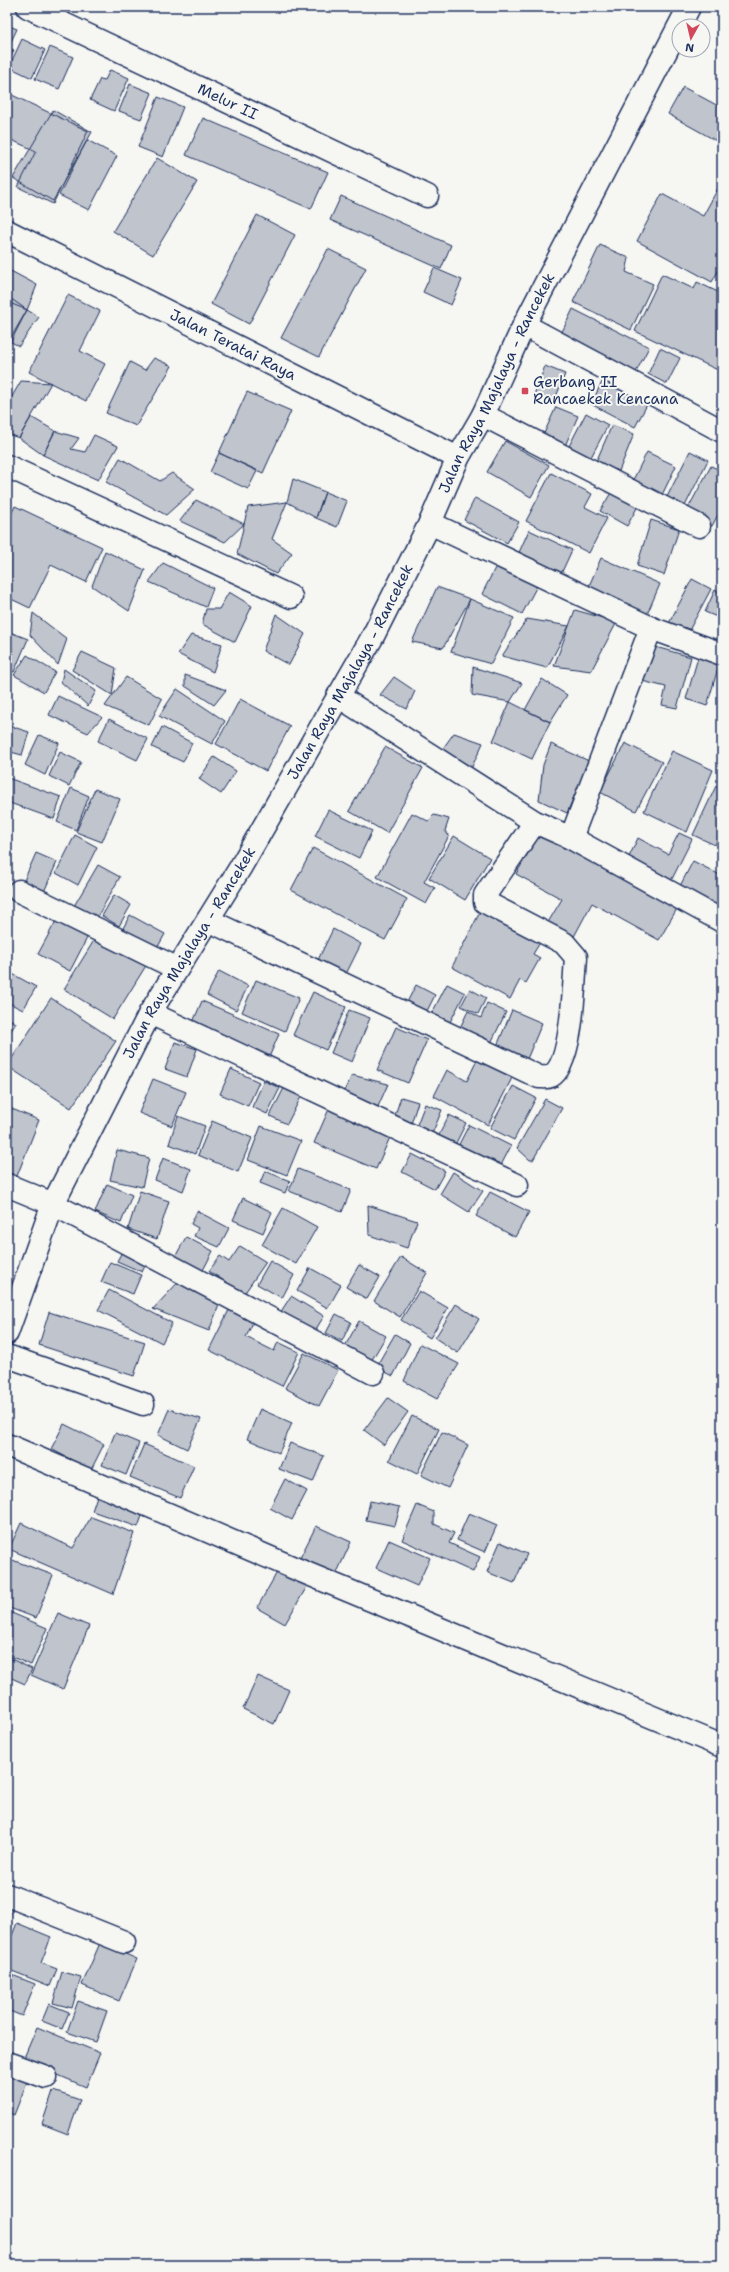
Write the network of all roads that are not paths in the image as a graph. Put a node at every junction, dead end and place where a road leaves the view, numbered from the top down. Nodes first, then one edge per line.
1 (28, 7) edge
2 (689, 7) edge
3 (427, 196) dead end
4 (7, 231) edge
5 (524, 325) junction
6 (483, 415) junction
7 (722, 431) edge
8 (458, 458) junction
9 (7, 466) edge
10 (430, 523) junction
11 (699, 526) dead end
12 (291, 597) dead end
13 (651, 628) junction
14 (722, 654) edge
15 (338, 696) junction
16 (534, 822) junction
17 (571, 838) junction
18 (19, 891) dead end
19 (208, 920) junction
20 (722, 921) edge
21 (176, 968) junction
22 (150, 1013) junction
23 (7, 1185) edge
24 (517, 1185) dead end
25 (53, 1204) junction
26 (7, 1332) edge
27 (7, 1356) edge
28 (373, 1373) dead end
29 (143, 1404) dead end
30 (7, 1445) edge
31 (722, 1746) edge
32 (7, 1895) edge
33 (124, 1942) dead end
34 (7, 2063) edge
35 (46, 2077) dead end

1 - 3 street, Melur II
2 - 5 street, Jalan Raya Majalaya - Rancekek
4 - 8 street, Jalan Teratai Raya
5 - 6 street, Jalan Raya Majalaya - Rancekek
5 - 7 street
6 - 8 street, Jalan Raya Majalaya - Rancekek
6 - 11 street
8 - 10 street, Jalan Raya Majalaya - Rancekek
9 - 12 street
10 - 13 street
10 - 15 street, Jalan Raya Majalaya - Rancekek
13 - 14 street
13 - 17 street
15 - 16 street
15 - 19 street, Jalan Raya Majalaya - Rancekek
16 - 17 street
16 - 19 street
17 - 20 street
18 - 21 street
19 - 21 street, Jalan Raya Majalaya - Rancekek
21 - 22 street, Jalan Raya Majalaya - Rancekek
22 - 24 street
22 - 25 street, Jalan Raya Majalaya - Rancekek
23 - 25 street
25 - 26 street, Jalan Raya Majalaya - Rancekek
25 - 28 street
27 - 29 street
30 - 31 street
32 - 33 street
34 - 35 street

